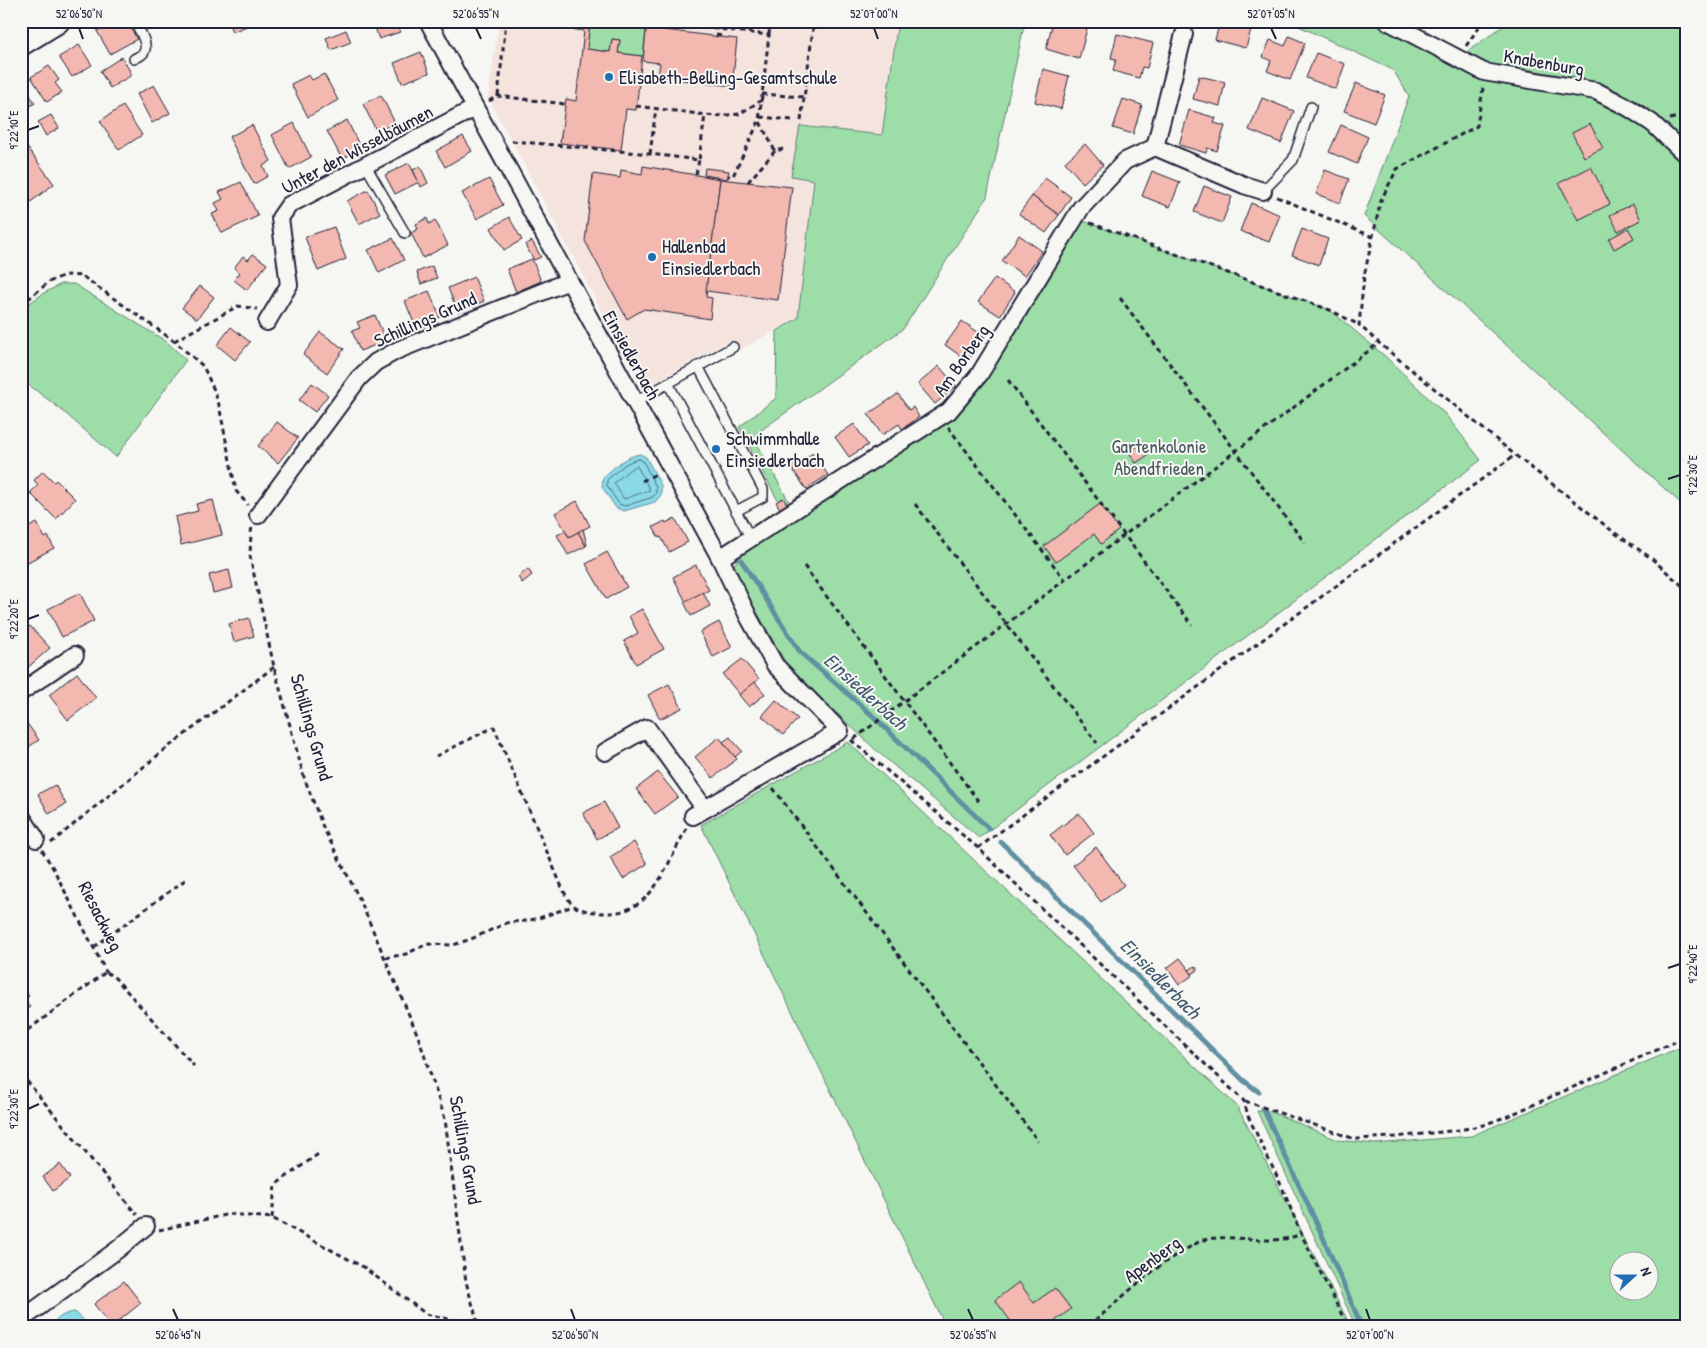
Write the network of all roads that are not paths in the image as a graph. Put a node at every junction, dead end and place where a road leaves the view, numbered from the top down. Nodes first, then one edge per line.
1 (57, 21) edge
2 (134, 21) edge
3 (428, 21) edge
4 (1387, 21) edge
5 (1184, 34) dead end
6 (21, 43) edge
7 (134, 59) dead end
8 (1311, 107) dead end
9 (475, 108) junction
10 (1155, 148) junction
11 (1686, 155) edge
12 (366, 166) junction
13 (1263, 191) joint
14 (405, 233) dead end
15 (569, 281) junction
16 (270, 316) road end
17 (733, 347) dead end
18 (698, 366) junction
19 (668, 384) junction
20 (635, 402) junction
21 (736, 511) junction
22 (258, 515) road end
23 (751, 538) junction
24 (720, 558) junction
25 (75, 655) dead end
26 (21, 692) edge
27 (605, 752) dead end
28 (21, 816) edge
29 (39, 845) road end
30 (146, 1226) road end
31 (21, 1320) edge

1 - 6 main road
2 - 7 lane
3 - 9 street, Einsiedlerbach
4 - 11 street, Knabenburg
5 - 10 street
8 - 13 lane
9 - 12 street, Unter den Wisselbäumen
9 - 15 street, Einsiedlerbach
10 - 13 street
10 - 23 street, Am Borberg
12 - 14 lane
12 - 16 street, Unter den Wisselbäumen
15 - 20 street, Einsiedlerbach
15 - 22 street, Schillings Grund
17 - 18 lane
18 - 19 lane
18 - 21 lane
19 - 20 lane
19 - 21 lane
20 - 24 street, Einsiedlerbach
21 - 23 lane
23 - 24 street, Am Borberg
24 - 27 street, Einsiedlerbach
25 - 26 street
28 - 29 street
30 - 31 street

